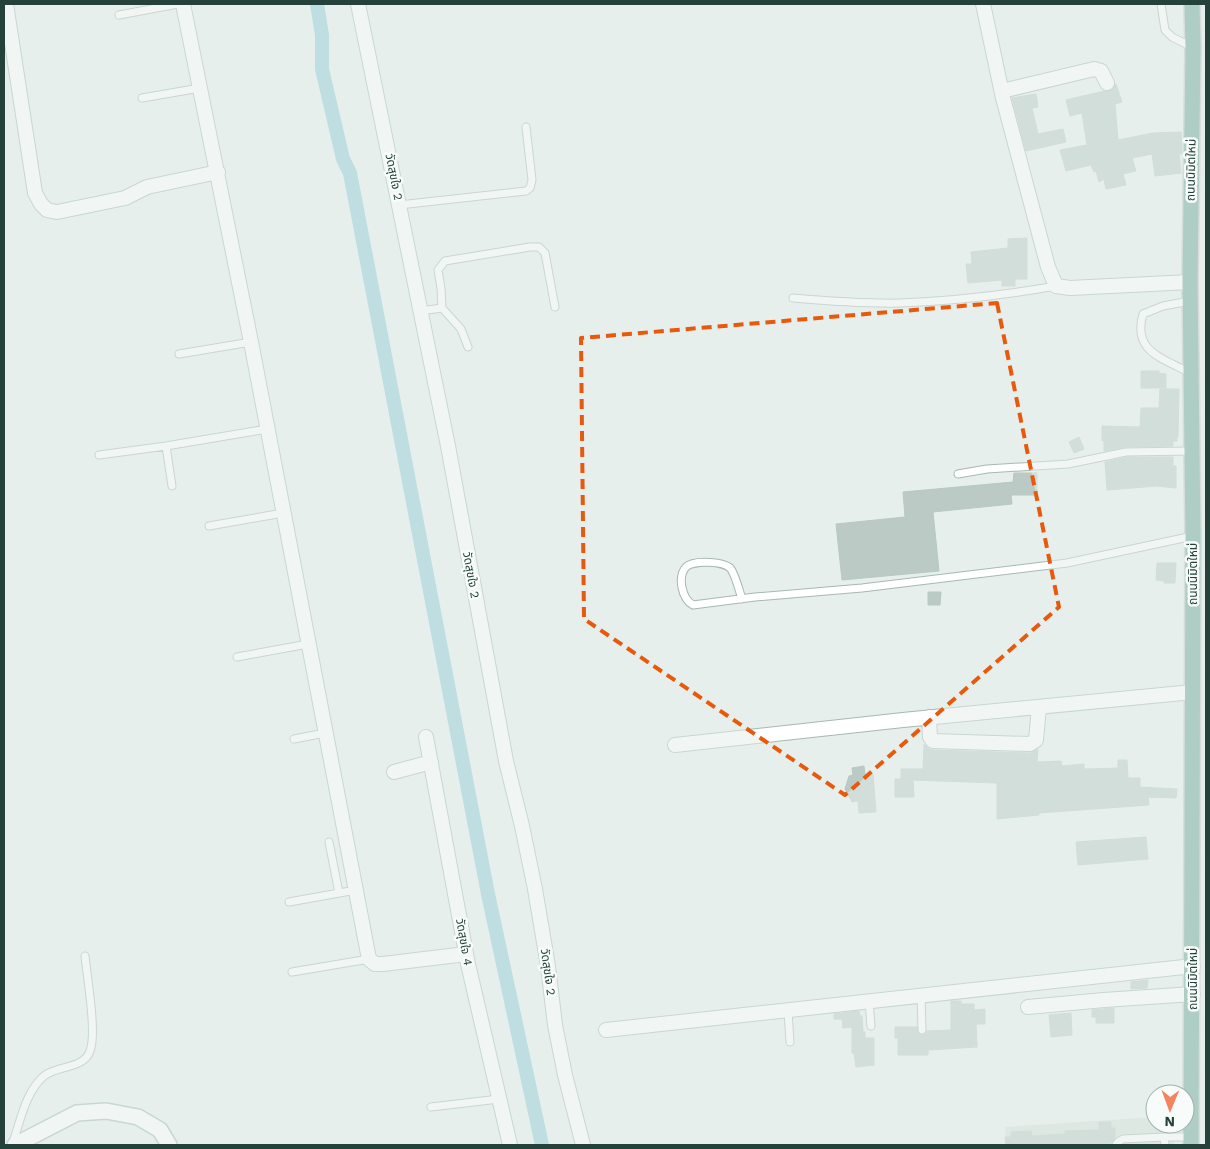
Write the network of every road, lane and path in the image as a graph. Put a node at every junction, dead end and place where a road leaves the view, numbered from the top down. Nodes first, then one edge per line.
1 (6, 4) edge
2 (178, 4) edge
3 (183, 4) edge
4 (358, 4) edge
5 (983, 4) edge
6 (1161, 4) edge
7 (1192, 4) edge
8 (119, 15) dead end
9 (6, 23) edge
10 (1193, 48) junction
11 (1107, 83) dead end
12 (200, 88) junction
13 (1002, 91) junction
14 (142, 98) dead end
15 (526, 127) dead end
16 (218, 172) junction
17 (399, 205) junction
18 (1190, 282) junction
19 (1056, 286) junction
20 (793, 298) dead end
21 (1190, 301) junction
22 (555, 307) dead end
23 (442, 308) junction
24 (420, 310) junction
25 (252, 342) junction
26 (468, 347) dead end
27 (179, 354) dead end
28 (1190, 372) junction
29 (267, 428) junction
30 (166, 446) junction
31 (1190, 451) junction
32 (99, 455) dead end
33 (958, 474) dead end
34 (172, 486) dead end
35 (283, 514) junction
36 (209, 526) dead end
37 (1192, 536) junction
38 (742, 599) junction
39 (308, 644) junction
40 (237, 657) dead end
41 (1193, 692) junction
42 (1039, 707) junction
43 (929, 717) junction
44 (326, 734) junction
45 (426, 737) dead end
46 (294, 739) dead end
47 (675, 745) dead end
48 (431, 762) junction
49 (394, 772) dead end
50 (329, 842) dead end
51 (356, 890) junction
52 (339, 893) junction
53 (289, 902) dead end
54 (466, 954) junction
55 (85, 956) dead end
56 (369, 959) junction
57 (1193, 966) junction
58 (292, 972) dead end
59 (1193, 994) junction
60 (921, 996) junction
61 (869, 1001) junction
62 (1028, 1007) dead end
63 (788, 1011) junction
64 (871, 1026) dead end
65 (606, 1030) dead end
66 (922, 1030) dead end
67 (790, 1042) dead end
68 (499, 1100) junction
69 (431, 1107) dead end
70 (1164, 1136) junction
71 (36, 1139) edge
72 (1191, 1141) edge
73 (14, 1145) edge
74 (169, 1145) edge
75 (510, 1145) edge
76 (583, 1145) edge
77 (1116, 1145) edge
78 (1165, 1145) edge

1 - 9 street
2 - 8 lane
3 - 12 street
4 - 17 street, วัดสุขใจ 2
5 - 13 street
6 - 10 lane
7 - 10 main road, ถนนนิมิตใหม่
9 - 16 street
10 - 18 main road, ถนนนิมิตใหม่
11 - 13 street
12 - 14 lane
12 - 16 street
13 - 19 street
15 - 17 lane
16 - 25 street
17 - 24 street, วัดสุขใจ 2
18 - 19 street
18 - 21 main road, ถนนนิมิตใหม่
19 - 20 lane
21 - 28 main road, ถนนนิมิตใหม่
21 - 28 lane
22 - 23 lane
23 - 24 lane
23 - 26 lane
24 - 76 street, วัดสุขใจ 2
25 - 27 lane
25 - 29 street
28 - 31 main road, ถนนนิมิตใหม่
29 - 30 lane
29 - 35 street
30 - 32 lane
30 - 34 lane
31 - 33 lane
31 - 37 main road, ถนนนิมิตใหม่
35 - 36 lane
35 - 39 street
37 - 38 lane
37 - 41 main road, ถนนนิมิตใหม่
38 - 38 lane
39 - 40 lane
39 - 44 street
41 - 42 street
41 - 57 main road, ถนนนิมิตใหม่
42 - 43 street
42 - 43 street
43 - 47 street
44 - 46 lane
44 - 51 street
45 - 48 street, วัดสุขใจ 4
48 - 49 street
48 - 54 street, วัดสุขใจ 4
50 - 52 lane
51 - 52 lane
51 - 56 street
52 - 53 lane
54 - 56 street
54 - 68 street, วัดสุขใจ 4
55 - 73 lane
56 - 58 lane
57 - 59 main road, ถนนนิมิตใหม่
57 - 60 street
59 - 62 street
59 - 72 main road, ถนนนิมิตใหม่
60 - 61 street
60 - 66 lane
61 - 63 street
61 - 64 lane
63 - 65 street
63 - 67 lane
68 - 69 lane
68 - 75 street, วัดสุขใจ 4
70 - 72 lane
70 - 77 lane
70 - 78 lane
71 - 73 street
71 - 74 street

